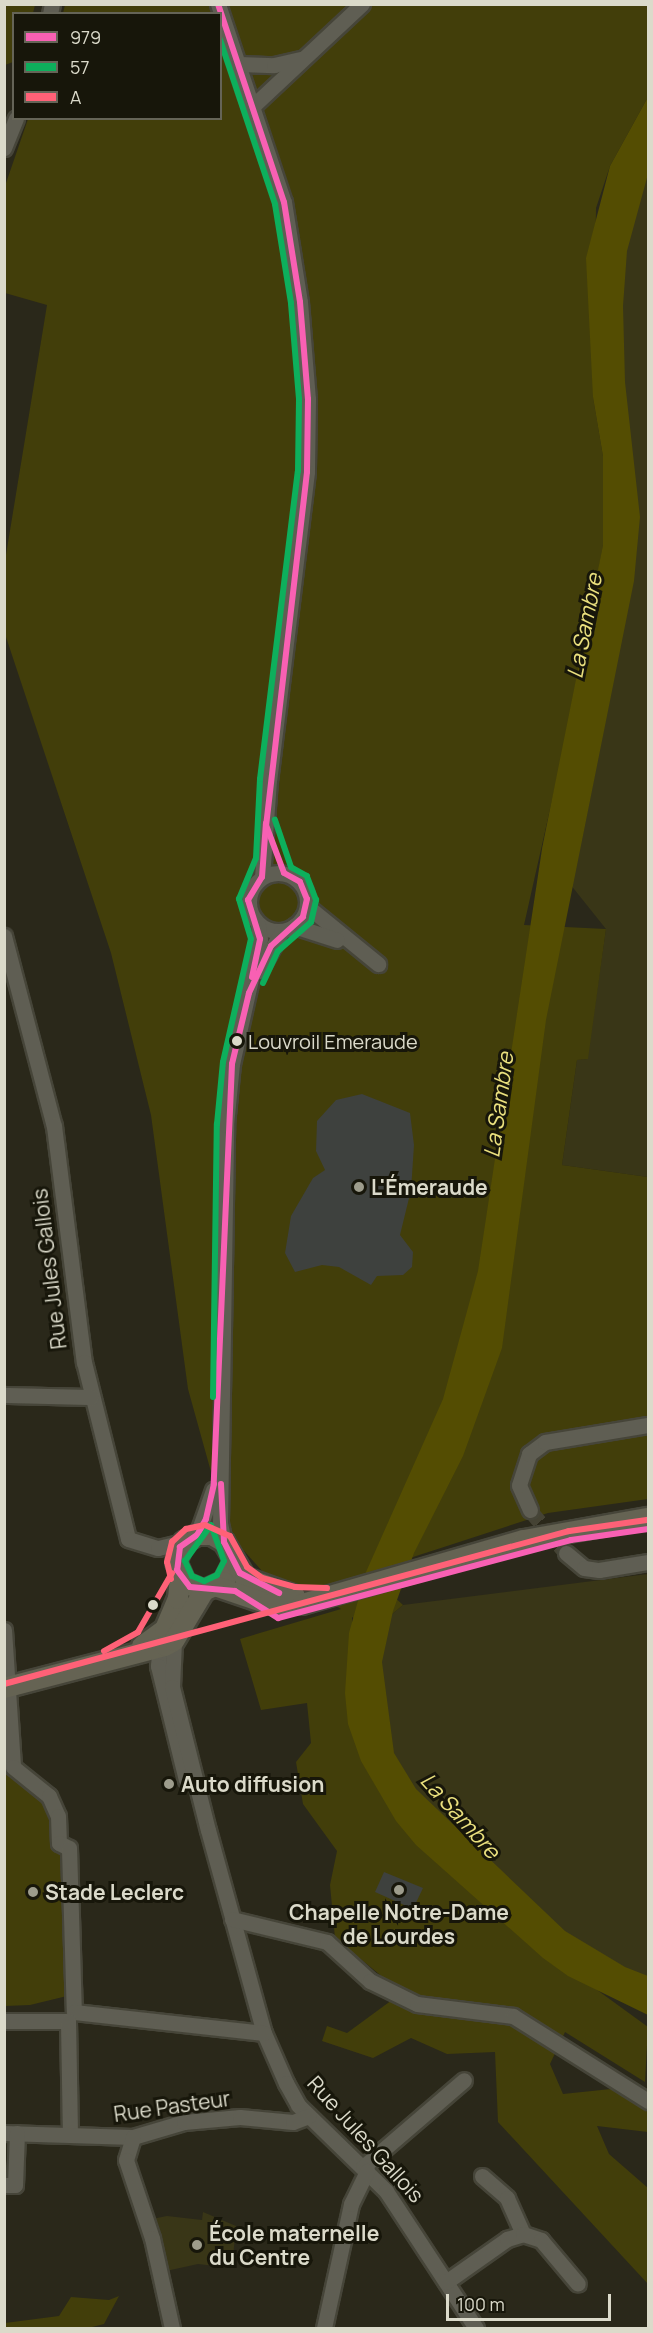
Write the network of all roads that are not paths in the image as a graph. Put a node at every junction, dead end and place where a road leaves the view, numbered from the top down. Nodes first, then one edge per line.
1 (362, 4) edge
2 (222, 15) edge
3 (301, 59) junction
4 (239, 64) junction
5 (279, 80) junction
6 (246, 82) junction
7 (254, 105) junction
8 (14, 120) edge
9 (4, 148) edge
10 (266, 825) junction
11 (284, 873) junction
12 (262, 876) junction
13 (307, 906) junction
14 (258, 924) junction
15 (288, 928) junction
16 (4, 936) edge
17 (358, 950) junction
18 (378, 964) dead end
19 (11, 976) edge
20 (249, 993) junction
21 (4, 1395) edge
22 (92, 1397) junction
23 (221, 1401) junction
24 (648, 1425) edge
25 (530, 1510) tunnel mouth
26 (648, 1518) edge
27 (191, 1538) junction
28 (224, 1542) junction
29 (149, 1547) junction
30 (566, 1553) tunnel mouth
31 (234, 1562) junction
32 (648, 1562) edge
33 (178, 1569) junction
34 (211, 1589) junction
35 (326, 1597) junction
36 (4, 1630) edge
37 (166, 1639) junction
38 (6, 1688) edge
39 (169, 1721) junction
40 (196, 1784) junction
41 (208, 1830) junction
42 (232, 1919) junction
43 (71, 2016) junction
44 (4, 2021) edge
45 (264, 2033) junction
46 (464, 2079) dead end
47 (648, 2101) edge
48 (309, 2116) junction
49 (11, 2133) edge
50 (70, 2135) junction
51 (133, 2137) junction
52 (365, 2169) junction
53 (482, 2176) dead end
54 (4, 2185) edge
55 (523, 2234) junction
56 (446, 2282) junction
57 (578, 2284) dead end
58 (172, 2328) edge
59 (324, 2328) edge
60 (476, 2328) edge

1 - 3 street
2 - 4 street
3 - 4 street
3 - 5 street
4 - 6 street
5 - 6 street
5 - 7 street
6 - 7 street
7 - 10 street
8 - 9 street
10 - 11 street
10 - 12 street
11 - 12 street
11 - 13 street
12 - 14 street
13 - 15 street
13 - 17 street
14 - 15 street
14 - 20 street
15 - 17 street
15 - 20 street
16 - 19 street, Rue Jules Gallois
17 - 18 street
19 - 22 street, Rue Jules Gallois
20 - 23 street
21 - 22 street
22 - 29 street, Rue Jules Gallois
23 - 27 street
23 - 28 street
24 - 25 street
26 - 35 main road
27 - 28 main road
27 - 29 street
27 - 33 main road
28 - 31 main road
29 - 33 street
30 - 32 street
31 - 34 main road
31 - 35 main road
33 - 34 main road
33 - 37 main road, Rue Jules Gallois
34 - 35 main road
34 - 37 main road, Rue Jules Gallois
36 - 38 street
37 - 38 main road
37 - 39 street, Rue Jules Gallois
37 - 40 street, Rue Jules Gallois
38 - 43 street
39 - 40 street
39 - 41 street, Rue Jules Gallois
40 - 41 street, Rue Jules Gallois
41 - 42 street, Rue Jules Gallois
42 - 45 street, Rue Jules Gallois
42 - 47 street
43 - 44 street
43 - 45 street
43 - 50 street
45 - 48 street, Rue Jules Gallois
46 - 52 street
48 - 51 street, Rue Pasteur
48 - 52 street, Rue Jules Gallois
49 - 50 street, Rue Pasteur
49 - 54 street
50 - 51 street, Rue Pasteur
51 - 58 street
52 - 56 street, Rue Jules Gallois
52 - 59 street
53 - 55 street
55 - 56 street
55 - 57 street
56 - 60 street, Rue Jules Gallois

